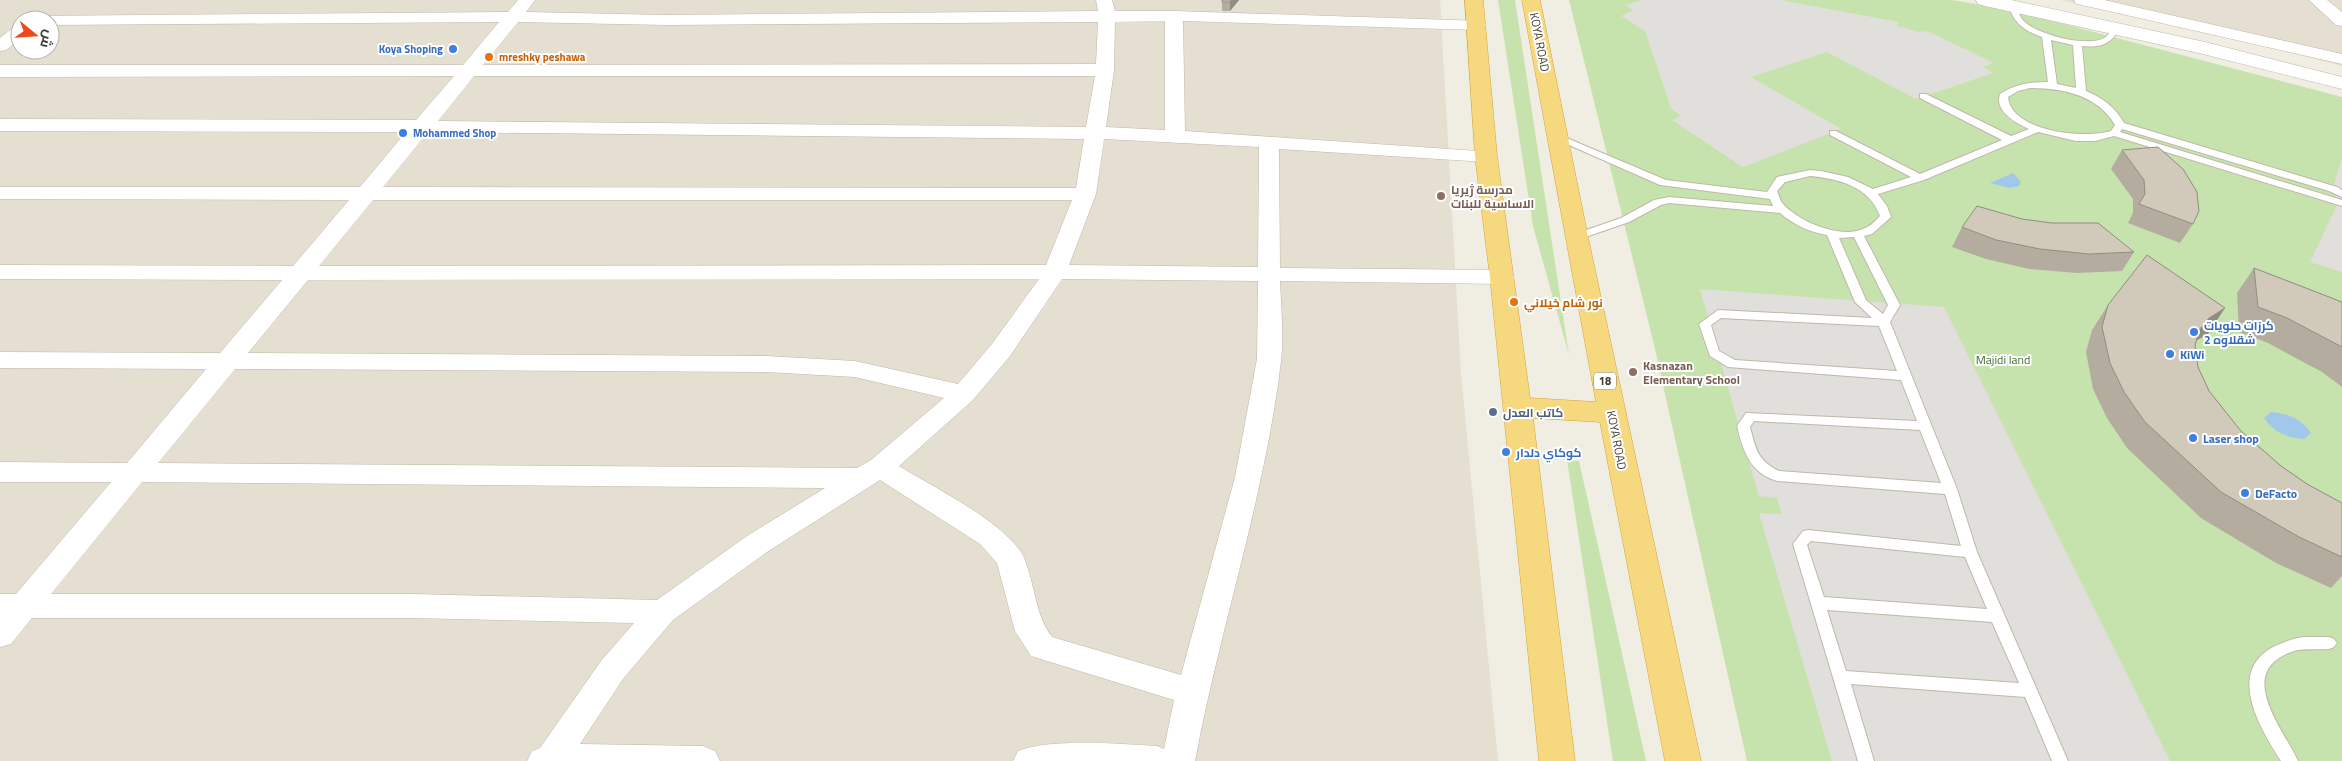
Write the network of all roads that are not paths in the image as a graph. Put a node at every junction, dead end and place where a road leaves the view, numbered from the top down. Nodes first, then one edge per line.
1 (1531, 0) edge
2 (1985, 0) edge
3 (2082, 0) edge
4 (2163, 0) edge
5 (2317, 0) edge
6 (56, 5) dead end
7 (126, 5) dead end
8 (2013, 6) junction
9 (1105, 8) edge
10 (521, 9) edge
11 (49, 10) edge
12 (1170, 10) edge
13 (1476, 12) edge
14 (107, 18) junction
15 (60, 19) edge
16 (2342, 21) edge
17 (2186, 23) junction
18 (2117, 28) junction
19 (2046, 36) junction
20 (2077, 43) junction
21 (2342, 59) edge
22 (1105, 70) junction
23 (0, 71) edge
24 (470, 71) junction
25 (2342, 83) edge
26 (2053, 86) junction
27 (2081, 93) junction
28 (1923, 96) dead end
29 (0, 125) edge
30 (423, 126) junction
31 (2037, 129) junction
32 (2117, 129) junction
33 (1096, 133) junction
34 (1833, 133) dead end
35 (1175, 136) junction
36 (1558, 138) junction
37 (2010, 140) junction
38 (1269, 143) junction
39 (1486, 156) junction
40 (1920, 178) junction
41 (1652, 179) junction
42 (0, 192) edge
43 (368, 192) junction
44 (1871, 192) junction
45 (1085, 194) junction
46 (2342, 194) edge
47 (1771, 196) junction
48 (1658, 202) junction
49 (2342, 203) edge
50 (1780, 210) junction
51 (1832, 233) junction
52 (1858, 235) junction
53 (1576, 238) junction
54 (0, 272) edge
55 (1055, 272) junction
56 (1270, 272) junction
57 (301, 274) junction
58 (1503, 277) junction
59 (1884, 322) junction
60 (0, 360) edge
61 (228, 361) junction
62 (1904, 376) junction
63 (964, 394) junction
64 (1518, 407) junction
65 (1611, 413) junction
66 (1925, 426) junction
67 (0, 472) edge
68 (136, 472) junction
69 (871, 473) junction
70 (1950, 489) junction
71 (1970, 552) junction
72 (1818, 603) junction
73 (12, 606) edge
74 (662, 612) junction
75 (1998, 616) junction
76 (0, 635) edge
77 (2329, 643) dead end
78 (1840, 677) junction
79 (2030, 691) junction
80 (1192, 692) junction
81 (549, 760) edge
82 (703, 761) edge
83 (1030, 761) edge
84 (1157, 761) edge
85 (1178, 761) edge
86 (1558, 761) edge
87 (1684, 761) edge
88 (1866, 761) edge
89 (2060, 761) edge
90 (2290, 761) edge

1 - 36 highway, KOYA ROAD / 18
2 - 8 street
3 - 17 street
4 - 17 street
5 - 16 street
6 - 11 street
7 - 14 street
8 - 18 street
8 - 19 lane
9 - 10 street
9 - 12 street
9 - 22 street
10 - 14 street
10 - 24 street
12 - 13 street
12 - 35 street
13 - 39 highway
14 - 15 street
17 - 21 street
18 - 20 lane
18 - 25 street
19 - 20 lane
19 - 26 lane
20 - 27 lane
22 - 24 street
22 - 33 street
23 - 24 street
24 - 30 street
26 - 27 lane
26 - 31 lane
27 - 32 lane
28 - 37 lane
29 - 30 street
30 - 33 street
30 - 43 street
31 - 32 lane
31 - 37 lane
32 - 46 lane
32 - 49 lane
33 - 35 street
33 - 45 street
34 - 40 lane
35 - 38 street
36 - 41 lane
36 - 53 highway, KOYA ROAD / 18
37 - 40 lane
38 - 39 street
38 - 56 street
39 - 58 highway
40 - 44 lane
41 - 47 lane
41 - 48 lane
42 - 43 street
43 - 45 street
43 - 57 street
44 - 47 lane
44 - 52 lane
45 - 55 street
47 - 50 lane
48 - 50 lane
48 - 53 lane
50 - 51 lane
51 - 52 lane
51 - 59 lane
52 - 59 lane
53 - 65 highway, KOYA ROAD / 18
54 - 57 street
55 - 56 street
55 - 57 street
55 - 63 street
56 - 58 street
56 - 80 street
57 - 61 street
58 - 64 highway
59 - 62 lane
59 - 62 lane
60 - 61 street
61 - 63 street
61 - 68 street
62 - 66 lane
63 - 69 street
64 - 65 highway
64 - 86 highway
65 - 87 highway, KOYA ROAD / 18
66 - 70 lane
66 - 70 lane
67 - 68 street
68 - 69 street
68 - 73 street
69 - 74 street
69 - 80 street
70 - 71 lane
71 - 72 lane
71 - 75 lane
72 - 75 lane
72 - 78 lane
73 - 74 street
73 - 76 street
74 - 81 street
75 - 79 lane
77 - 90 lane
78 - 79 lane
78 - 88 lane
79 - 89 lane
80 - 85 street
81 - 82 street
83 - 84 street

